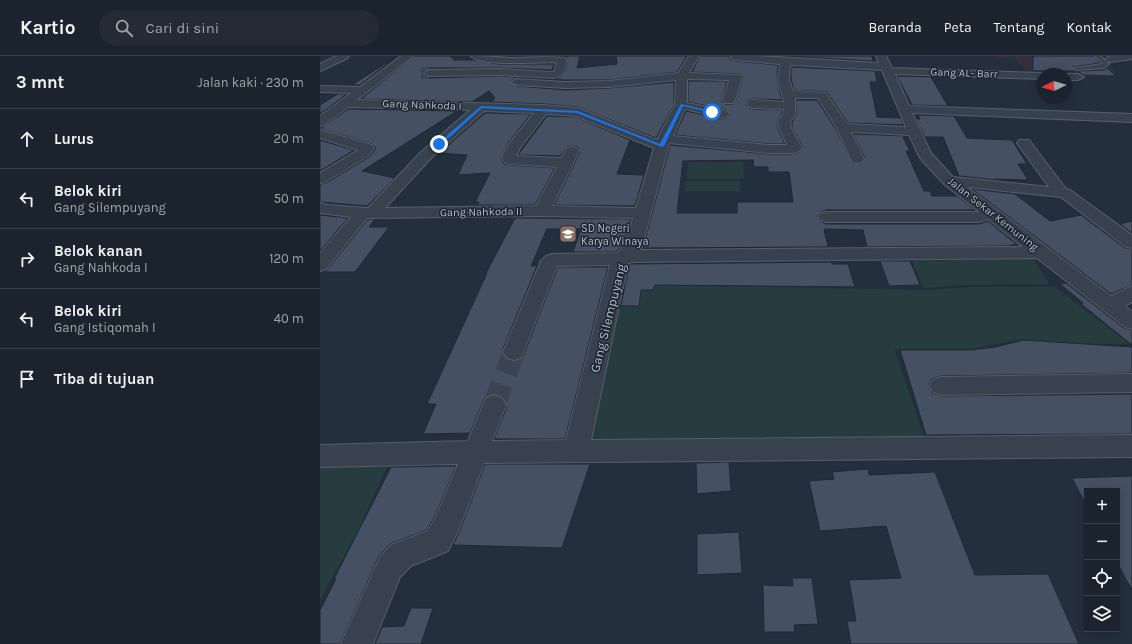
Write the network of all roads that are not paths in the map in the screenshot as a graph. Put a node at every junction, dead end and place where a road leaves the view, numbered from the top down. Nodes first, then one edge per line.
1 (344, 56) edge
2 (408, 56) tunnel mouth
3 (476, 56) edge
4 (694, 56) edge
5 (1097, 56) edge
6 (1132, 56) edge
7 (736, 57) edge
8 (790, 60) edge
9 (1110, 60) dead end
10 (508, 61) junction
11 (885, 65) edge
12 (320, 68) edge
13 (500, 72) junction
14 (385, 73) junction
15 (406, 73) tunnel mouth
16 (429, 73) tunnel mouth
17 (1077, 73) joint
18 (1072, 75) edge
19 (682, 76) junction
20 (727, 76) junction
21 (1036, 76) edge
22 (517, 82) dead end
23 (320, 89) edge
24 (361, 90) junction
25 (729, 100) dead end
26 (789, 100) junction
27 (681, 105) junction
28 (340, 106) junction
29 (481, 107) junction
30 (544, 109) junction
31 (904, 109) junction
32 (320, 110) edge
33 (723, 114) dead end
34 (750, 117) dead end
35 (1132, 118) edge
36 (320, 122) edge
37 (843, 128) junction
38 (914, 132) junction
39 (320, 134) edge
40 (663, 142) junction
41 (1024, 143) dead end
42 (857, 159) dead end
43 (320, 179) edge
44 (949, 181) junction
45 (320, 189) edge
46 (1060, 191) junction
47 (320, 201) edge
48 (320, 208) edge
49 (542, 211) junction
50 (367, 213) junction
51 (642, 213) junction
52 (991, 213) junction
53 (826, 217) dead end
54 (1132, 243) edge
55 (1042, 252) junction
56 (620, 259) junction
57 (320, 265) edge
58 (1132, 293) edge
59 (1111, 305) junction
60 (1132, 322) edge
61 (514, 352) tunnel mouth
62 (1132, 383) edge
63 (941, 386) dead end
64 (494, 405) tunnel mouth
65 (1132, 446) edge
66 (576, 451) junction
67 (476, 452) junction
68 (320, 456) edge
69 (357, 644) edge

1 - 12 street
2 - 14 street
3 - 10 street
4 - 19 street, Gang Silempuyang
5 - 17 lane
6 - 9 street
7 - 8 street, Gang AL- Barr
7 - 20 street
8 - 11 street, Gang AL- Barr
8 - 26 street
10 - 13 street
10 - 13 street
11 - 21 street, Gang AL- Barr
11 - 31 street, Jalan Sekar Kemuning
13 - 16 street
14 - 15 street
14 - 24 street
17 - 18 street
19 - 20 street
19 - 22 street
19 - 27 street, Gang Silempuyang
20 - 25 street
23 - 24 street
24 - 28 street
26 - 34 street
26 - 37 street
26 - 40 street, Gang Nahkoda I
27 - 33 street
27 - 40 street, Gang Silempuyang
28 - 29 street, Gang Nahkoda I
28 - 32 street, Gang Nahkoda I
28 - 36 street
29 - 30 street, Gang Nahkoda I
29 - 50 street
30 - 40 street, Gang Nahkoda I
30 - 49 street
31 - 35 street
31 - 38 street, Jalan Sekar Kemuning
37 - 38 street
37 - 42 street
38 - 44 street, Jalan Sekar Kemuning
39 - 43 street
40 - 51 street, Gang Silempuyang
41 - 46 street
44 - 46 street
44 - 52 street, Jalan Sekar Kemuning
45 - 47 street
46 - 54 street
48 - 50 street, Gang Nahkoda II
49 - 50 street, Gang Nahkoda II
49 - 51 street, Gang Nahkoda II
50 - 57 street
51 - 56 street, Gang Silempuyang
52 - 53 street
52 - 55 street, Jalan Sekar Kemuning
55 - 56 street
55 - 59 street, Jalan Sekar Kemuning
56 - 61 street
56 - 66 street, Gang Silempuyang
58 - 59 street
59 - 60 street, Jalan Sekar Kemuning
62 - 63 street
64 - 67 street
65 - 66 street
66 - 67 street
67 - 68 street
67 - 69 street

